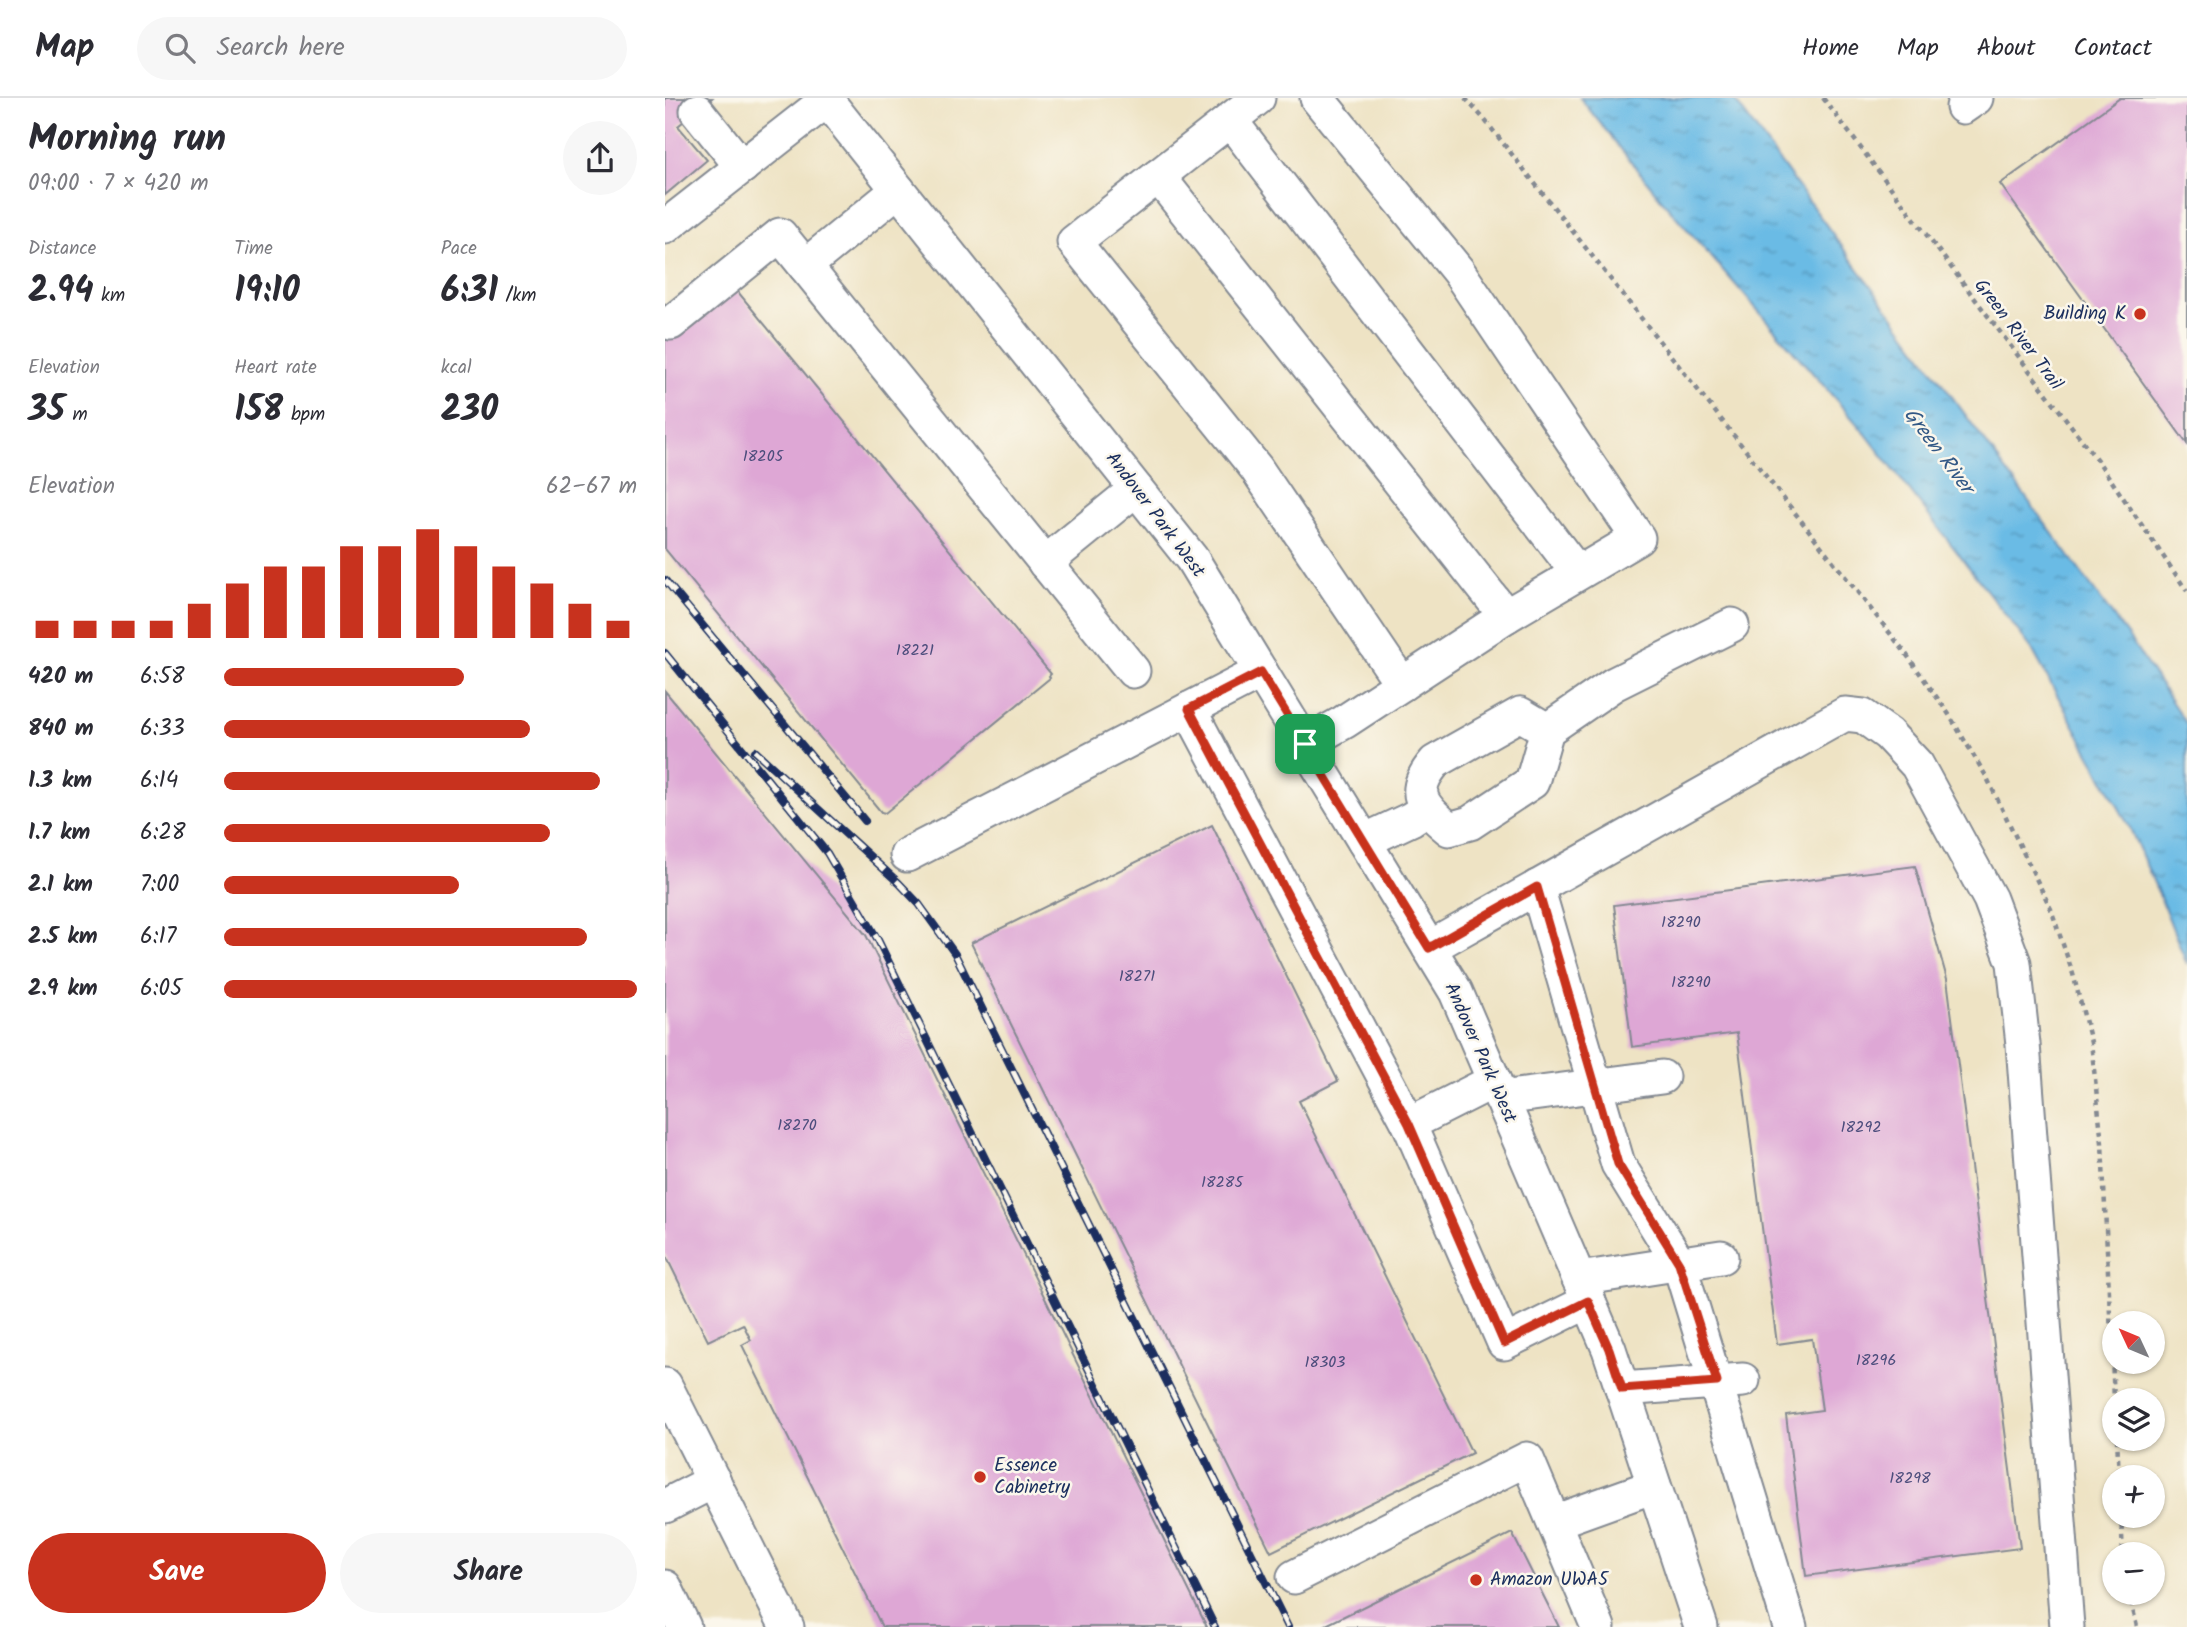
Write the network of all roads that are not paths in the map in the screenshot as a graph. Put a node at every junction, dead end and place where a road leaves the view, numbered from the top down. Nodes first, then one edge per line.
1 (1258, 98) edge
2 (1317, 98) edge
3 (826, 99) edge
4 (697, 111) dead end
5 (1230, 120) junction
6 (741, 167) junction
7 (1158, 176) junction
8 (898, 190) junction
9 (665, 228) edge
10 (805, 266) junction
11 (671, 323) dead end
12 (1136, 489) junction
13 (1045, 563) junction
14 (1577, 572) junction
15 (1506, 616) junction
16 (1731, 625) dead end
17 (1133, 671) dead end
18 (1261, 672) junction
19 (1402, 684) junction
20 (1189, 709) junction
21 (1547, 730) junction
22 (1305, 744) junction
23 (1426, 809) junction
24 (1364, 841) junction
25 (907, 855) dead end
26 (1537, 887) junction
27 (1429, 948) junction
28 (1662, 1077) dead end
29 (1595, 1086) junction
30 (1497, 1090) junction
31 (1409, 1124) junction
32 (1721, 1257) dead end
33 (1679, 1263) junction
34 (1584, 1290) junction
35 (1730, 1381) junction
36 (665, 1385) edge
37 (1622, 1389) junction
38 (713, 1481) junction
39 (1654, 1486) junction
40 (665, 1506) edge
41 (1554, 1522) junction
42 (1294, 1577) dead end
43 (665, 1587) edge
44 (684, 1627) edge
45 (787, 1627) edge
46 (1598, 1627) edge
47 (1701, 1627) edge
48 (1790, 1627) edge
49 (2067, 1627) edge

1 - 5 street
2 - 14 street
3 - 6 street
3 - 8 street, Andover Park West
4 - 6 street
5 - 7 street
5 - 14 street
6 - 9 street
7 - 15 street
7 - 19 street
8 - 10 street
8 - 12 street, Andover Park West
10 - 11 street
10 - 13 street
12 - 13 street
12 - 18 street, Andover Park West
13 - 17 street
14 - 15 street
15 - 19 street
16 - 21 street
18 - 20 street
18 - 22 street, Andover Park West
19 - 22 street
20 - 25 street
20 - 31 street
21 - 23 street
21 - 23 street
22 - 24 street, Andover Park West
23 - 24 street
24 - 27 street, Andover Park West
26 - 27 street
26 - 29 street
26 - 49 street
27 - 30 street, Andover Park West
28 - 29 street
29 - 30 street
29 - 33 street
30 - 31 street
30 - 34 street, Andover Park West
31 - 34 street
32 - 33 street
33 - 34 street
33 - 35 street
34 - 37 street, Andover Park West
35 - 37 street
35 - 48 street
36 - 38 street
37 - 39 street, Andover Park West
38 - 40 street
38 - 45 street
39 - 41 street
39 - 47 street, Andover Park West
41 - 42 street
41 - 46 street
43 - 44 street

